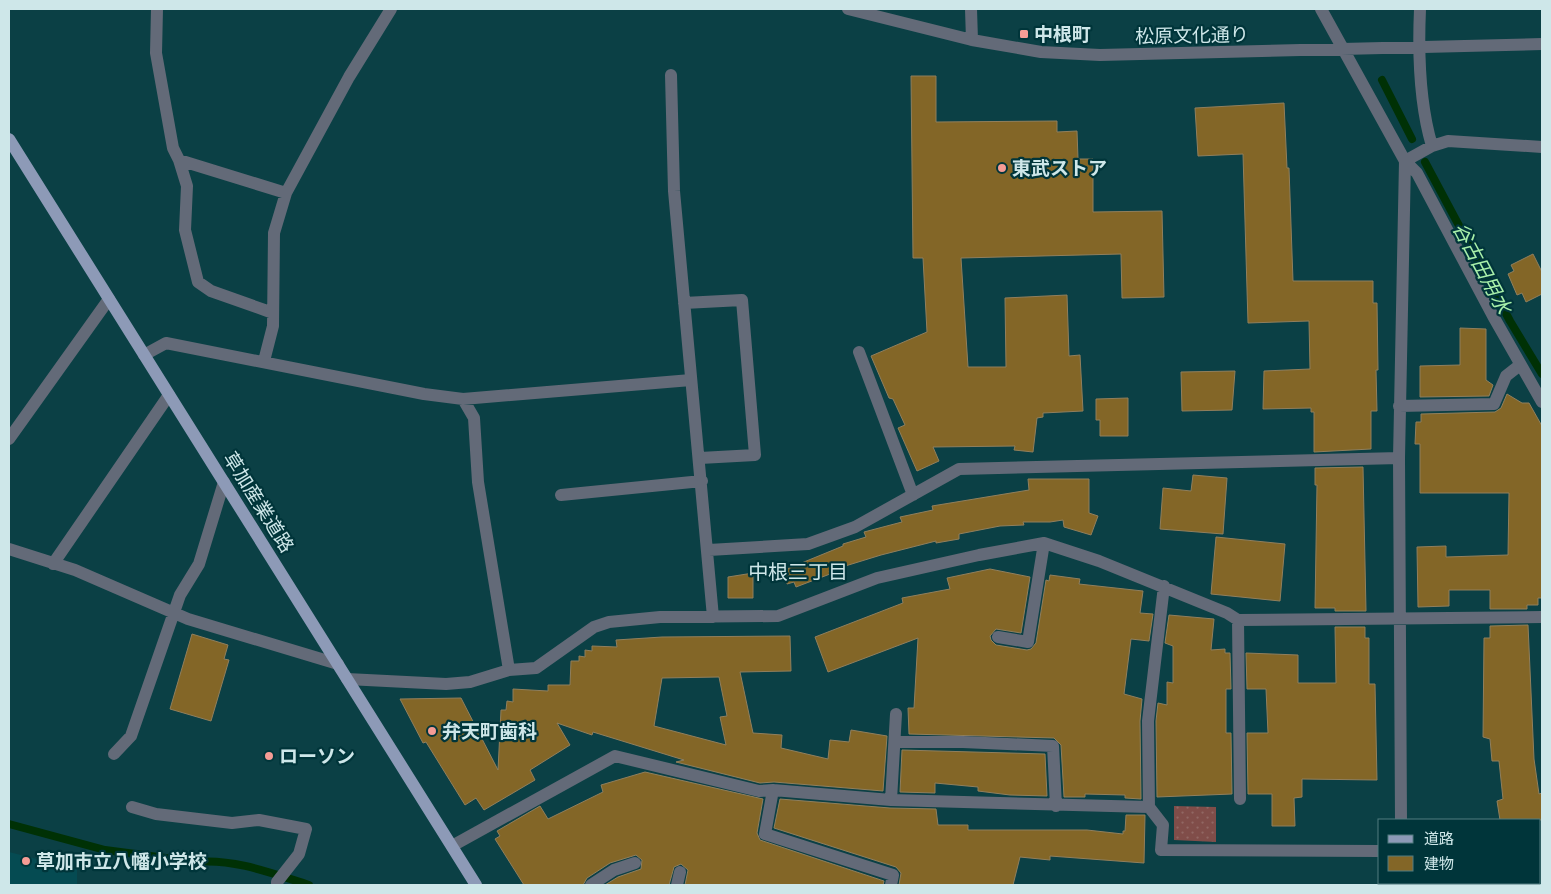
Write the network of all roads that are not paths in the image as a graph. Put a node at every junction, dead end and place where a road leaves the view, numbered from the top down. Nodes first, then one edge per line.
1 (157, 9) edge
2 (391, 9) edge
3 (848, 9) edge
4 (971, 9) edge
5 (1321, 9) edge
6 (1420, 9) edge
7 (972, 40) junction
8 (1542, 44) edge
9 (1418, 48) junction
10 (1345, 50) junction
11 (671, 75) dead end
12 (9, 139) edge
13 (1432, 146) junction
14 (1542, 147) edge
15 (179, 160) junction
16 (1405, 161) junction
17 (286, 193) junction
18 (109, 299) junction
19 (684, 303) junction
20 (273, 313) junction
21 (859, 352) dead end
22 (144, 355) junction
23 (264, 361) junction
24 (1520, 365) junction
25 (691, 380) junction
26 (169, 395) junction
27 (463, 399) junction
28 (1542, 402) edge
29 (1400, 406) junction
30 (9, 439) edge
31 (700, 458) junction
32 (1399, 458) junction
33 (702, 481) junction
34 (224, 482) junction
35 (561, 495) dead end
36 (914, 495) junction
37 (1044, 543) junction
38 (9, 549) edge
39 (709, 550) junction
40 (53, 564) junction
41 (1164, 586) junction
42 (174, 613) junction
43 (713, 617) junction
44 (1542, 617) edge
45 (1238, 620) junction
46 (1399, 620) junction
47 (998, 637) dead end
48 (338, 664) junction
49 (509, 670) junction
50 (347, 679) junction
51 (896, 714) dead end
52 (895, 742) junction
53 (114, 754) dead end
54 (772, 790) junction
55 (1240, 799) dead end
56 (891, 800) junction
57 (1056, 806) junction
58 (1149, 807) junction
59 (132, 808) dead end
60 (1401, 819) edge
61 (452, 846) junction
62 (1378, 851) edge
63 (635, 863) dead end
64 (680, 872) dead end
65 (892, 880) edge
66 (277, 885) edge
67 (476, 885) edge
68 (591, 885) edge
69 (677, 885) edge

1 - 15 street
2 - 17 street
3 - 7 street, 松原文化通り
4 - 7 street
5 - 10 street
6 - 9 street
7 - 10 street, 松原文化通り
8 - 9 street, 松原文化通り
9 - 10 street, 松原文化通り
9 - 13 street
10 - 16 street
11 - 19 street
12 - 18 main road, 草加産業道路
13 - 14 street
13 - 16 street
15 - 17 street
15 - 20 street
16 - 24 street
16 - 29 street
17 - 20 street
18 - 22 main road, 草加産業道路
18 - 30 street
19 - 25 street
19 - 31 street
20 - 23 street
21 - 36 street
22 - 23 street
22 - 26 main road, 草加産業道路
23 - 27 street
24 - 28 street
24 - 29 street
25 - 27 street
25 - 31 street
26 - 34 main road, 草加産業道路
26 - 40 street
27 - 49 street
29 - 32 street
31 - 33 street
32 - 36 street
32 - 46 street
33 - 35 street
33 - 39 street
34 - 42 street
34 - 48 main road, 草加産業道路
36 - 39 street
37 - 41 street
37 - 43 street
37 - 47 street
38 - 40 street
39 - 43 street
40 - 42 street
41 - 45 street
41 - 58 street
42 - 48 street
42 - 53 street
43 - 49 street
44 - 46 street
45 - 46 street
45 - 55 street
46 - 60 street
48 - 50 main road, 草加産業道路
49 - 50 street
50 - 61 main road, 草加産業道路
51 - 52 street
52 - 56 street
52 - 57 street
54 - 56 street
54 - 61 street
54 - 65 street
56 - 57 street
57 - 58 street
58 - 62 street
59 - 66 street
61 - 67 main road, 草加産業道路
63 - 68 street
64 - 69 street

